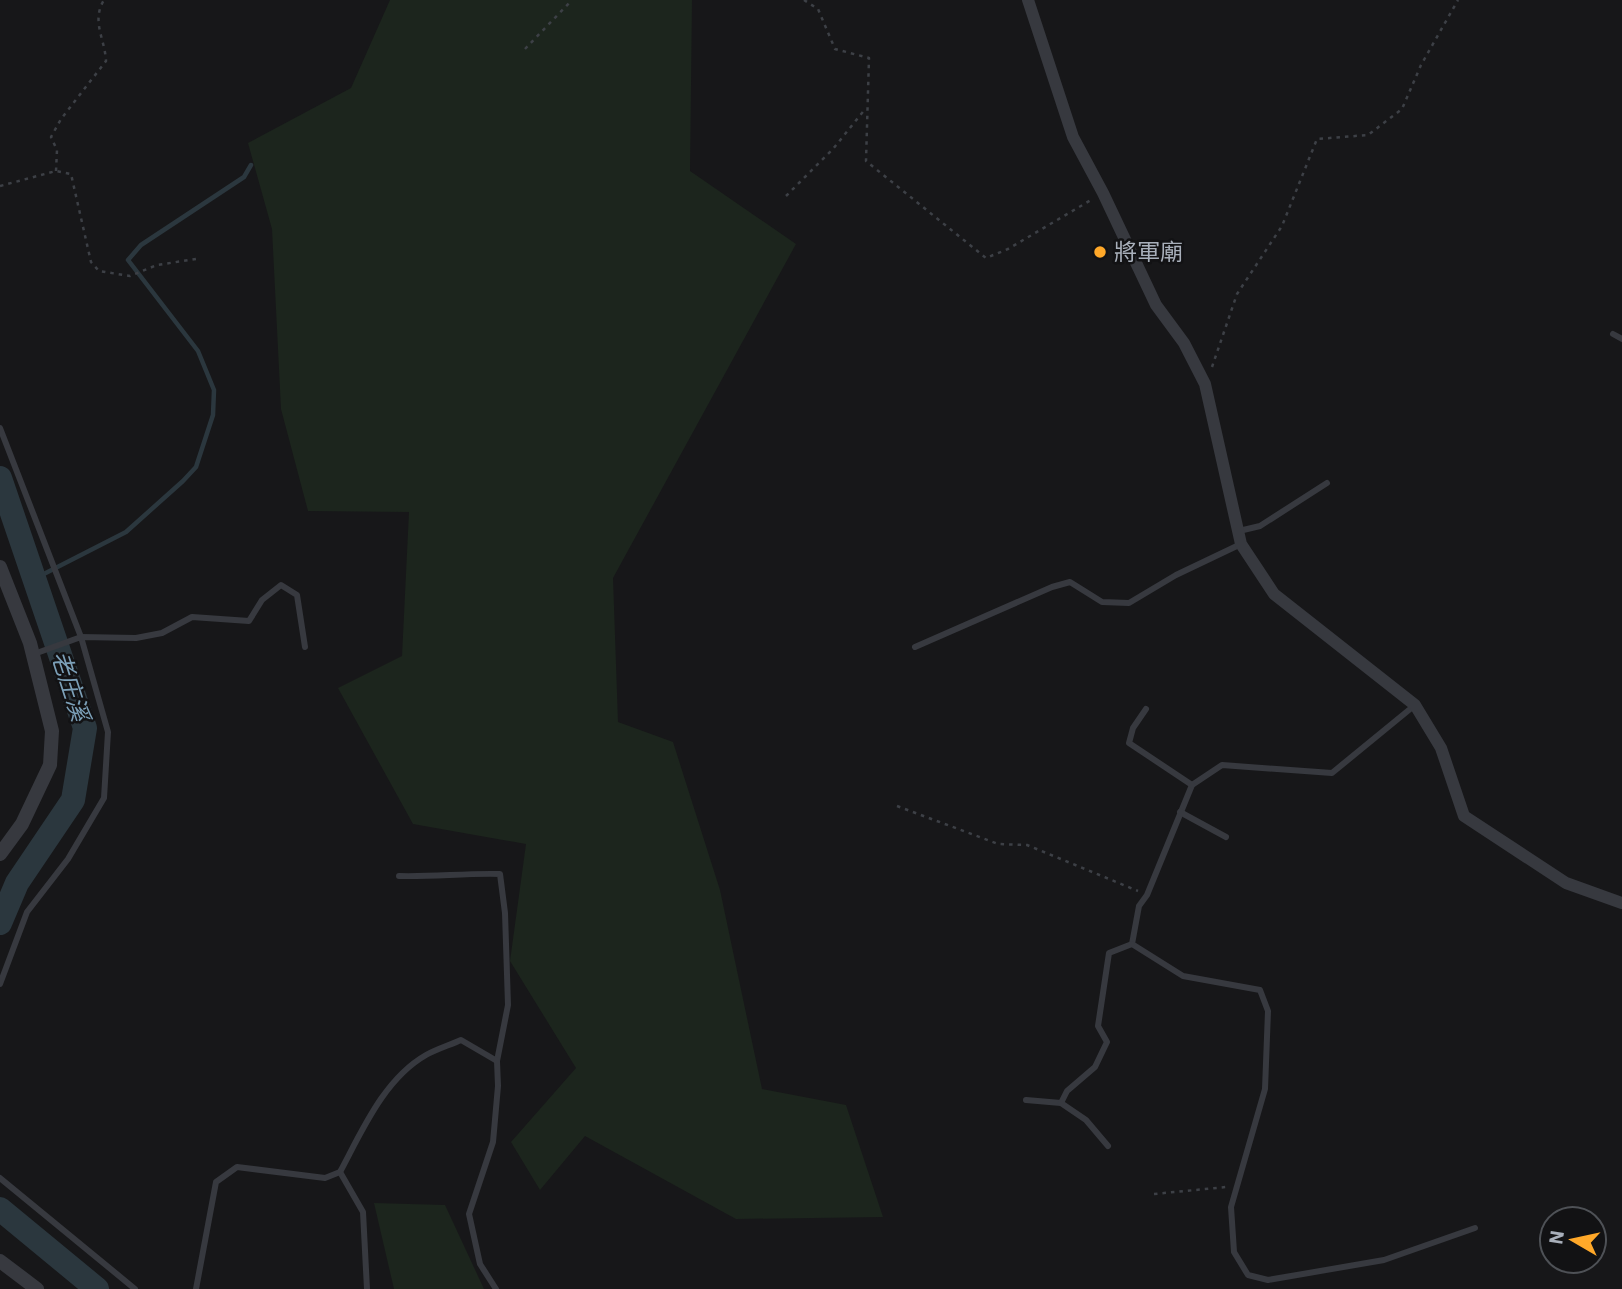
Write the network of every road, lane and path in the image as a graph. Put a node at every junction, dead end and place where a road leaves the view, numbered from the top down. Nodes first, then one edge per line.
1 (104, 0) edge
2 (572, 0) edge
3 (804, 0) edge
4 (1028, 0) edge
5 (1458, 0) edge
6 (525, 49) dead end
7 (866, 108) junction
8 (56, 171) junction
9 (0, 186) edge
10 (1103, 193) junction
11 (786, 196) dead end
12 (196, 259) dead end
13 (1613, 334) dead end
14 (1622, 339) edge
15 (1205, 384) junction
16 (0, 429) edge
17 (1327, 483) dead end
18 (1240, 537) junction
19 (0, 567) edge
20 (81, 637) junction
21 (305, 647) dead end
22 (915, 647) dead end
23 (33, 655) junction
24 (1415, 705) junction
25 (1146, 709) dead end
26 (1192, 785) junction
27 (897, 806) dead end
28 (1180, 813) junction
29 (1226, 837) dead end
30 (0, 854) edge
31 (400, 876) dead end
32 (1147, 895) junction
33 (1622, 902) edge
34 (1132, 944) junction
35 (0, 985) edge
36 (497, 1061) junction
37 (1026, 1100) dead end
38 (1061, 1103) junction
39 (1108, 1146) dead end
40 (340, 1172) junction
41 (0, 1178) edge
42 (1237, 1186) junction
43 (1154, 1195) dead end
44 (1475, 1228) dead end
45 (0, 1261) edge
46 (37, 1289) edge
47 (135, 1289) edge
48 (196, 1289) edge
49 (366, 1289) edge
50 (496, 1289) edge

1 - 8 path
2 - 6 path
3 - 7 path
4 - 10 street
5 - 15 path
7 - 10 path
7 - 11 path
8 - 9 path
8 - 12 path
10 - 15 street
13 - 14 lane
15 - 18 street
16 - 20 lane
17 - 18 lane
18 - 22 lane
18 - 24 street
19 - 23 street
20 - 21 lane
20 - 23 lane
20 - 35 lane
23 - 30 street
24 - 26 lane
24 - 33 street
25 - 26 lane
26 - 28 lane
27 - 32 path
28 - 29 lane
28 - 32 lane
31 - 36 lane
32 - 34 lane
34 - 38 lane
34 - 42 lane
36 - 40 lane
36 - 50 lane
37 - 38 lane
38 - 39 lane
40 - 48 lane
40 - 49 lane
41 - 47 lane
42 - 43 path
42 - 44 lane
45 - 46 street

